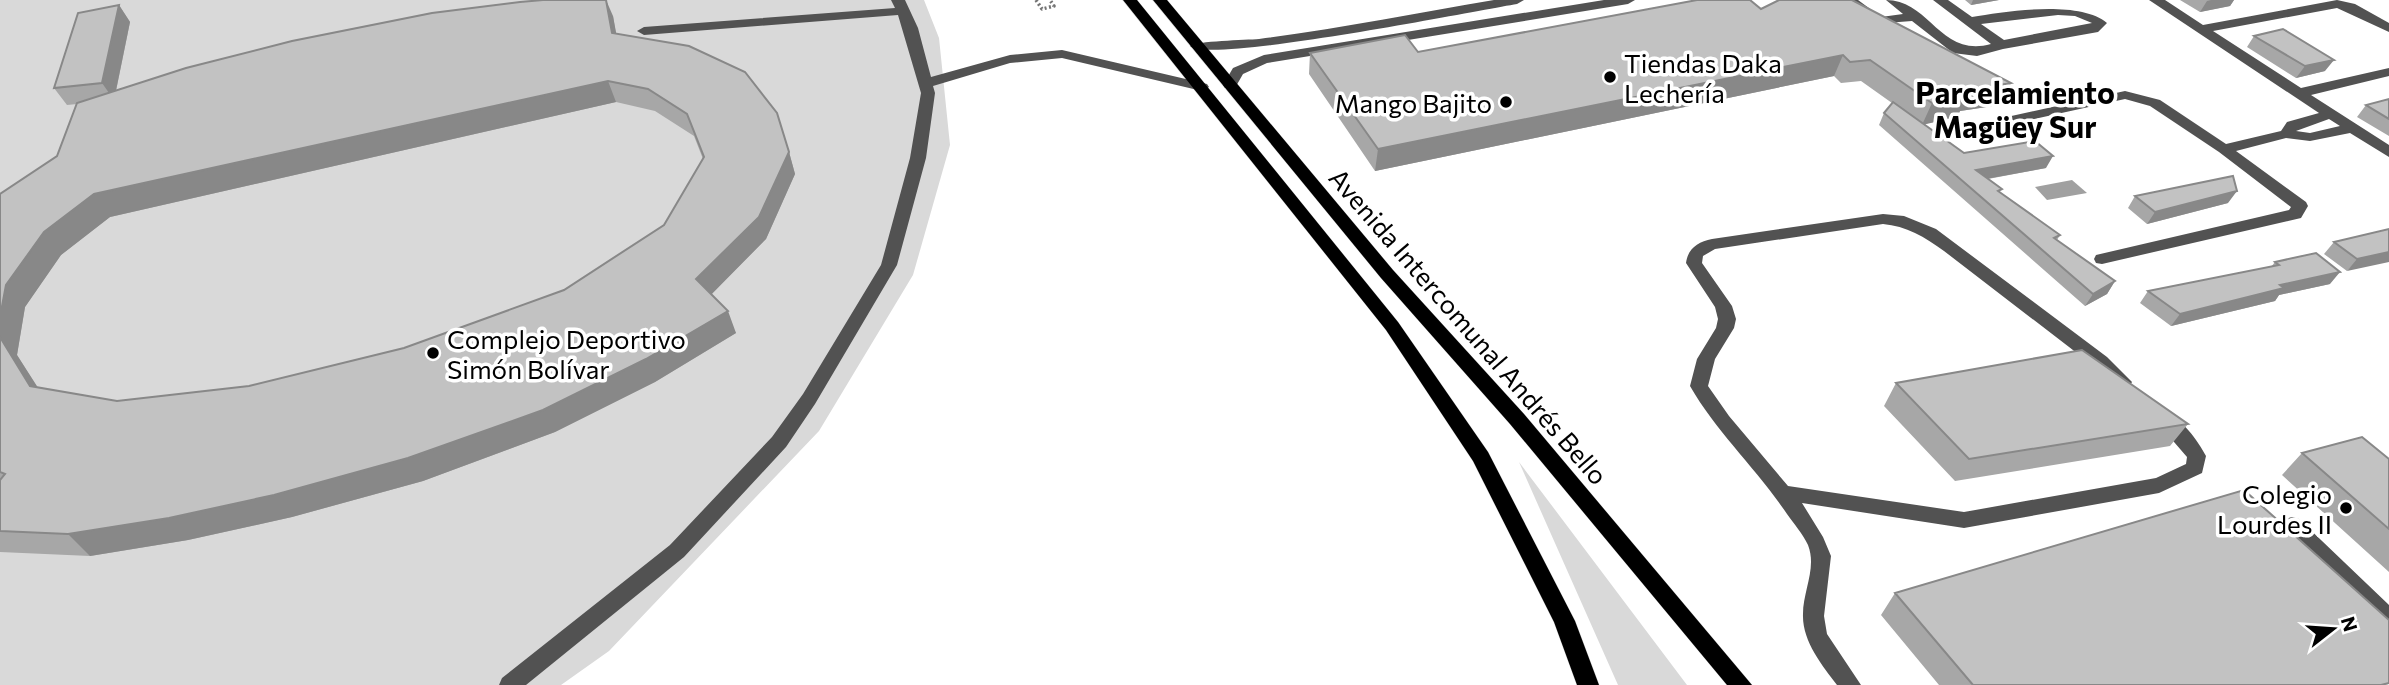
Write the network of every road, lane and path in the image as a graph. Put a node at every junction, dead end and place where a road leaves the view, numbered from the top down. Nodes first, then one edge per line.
1 (1036, 0) edge
2 (1050, 0) edge
3 (1130, 0) edge
4 (1160, 0) edge
5 (1628, 0) edge
6 (1850, 0) edge
7 (1893, 0) edge
8 (1940, 0) edge
9 (2156, 0) edge
10 (2302, 0) edge
11 (1510, 1) edge
12 (900, 6) edge
13 (1915, 17) junction
14 (1518, 18) junction
15 (1969, 22) junction
16 (2197, 27) junction
17 (2389, 27) edge
18 (645, 31) dead end
19 (1197, 46) junction
20 (2000, 46) junction
21 (2385, 76) edge
22 (925, 84) junction
23 (1230, 85) junction
24 (1202, 88) junction
25 (2299, 93) junction
26 (2332, 114) junction
27 (2352, 128) junction
28 (1953, 133) dead end
29 (2286, 134) junction
30 (2224, 149) junction
31 (2389, 152) edge
32 (2102, 259) dead end
33 (1784, 493) junction
34 (2292, 525) dead end
35 (2389, 618) edge
36 (510, 685) edge
37 (1588, 685) edge
38 (1741, 685) edge
39 (1850, 685) edge

1 - 2 path
3 - 24 main road, Avenida Intercomunal Andrés Bello
4 - 19 main road, Avenida Intercomunal Andrés Bello
5 - 14 street
6 - 13 street
7 - 13 street
8 - 15 street
9 - 16 street
10 - 16 street
11 - 14 street
11 - 19 street
12 - 18 street
12 - 22 street
13 - 20 street
14 - 23 street
15 - 20 street
15 - 20 street
16 - 17 street
16 - 25 street
19 - 23 main road, Avenida Intercomunal Andrés Bello
21 - 25 street
22 - 24 street
22 - 36 street
23 - 38 main road, Avenida Intercomunal Andrés Bello
24 - 37 main road, Avenida Intercomunal Andrés Bello
25 - 26 street
26 - 27 street
26 - 29 street
27 - 29 street
27 - 31 street
28 - 30 street
29 - 30 street
30 - 32 street
33 - 33 street
33 - 39 street
34 - 35 street

